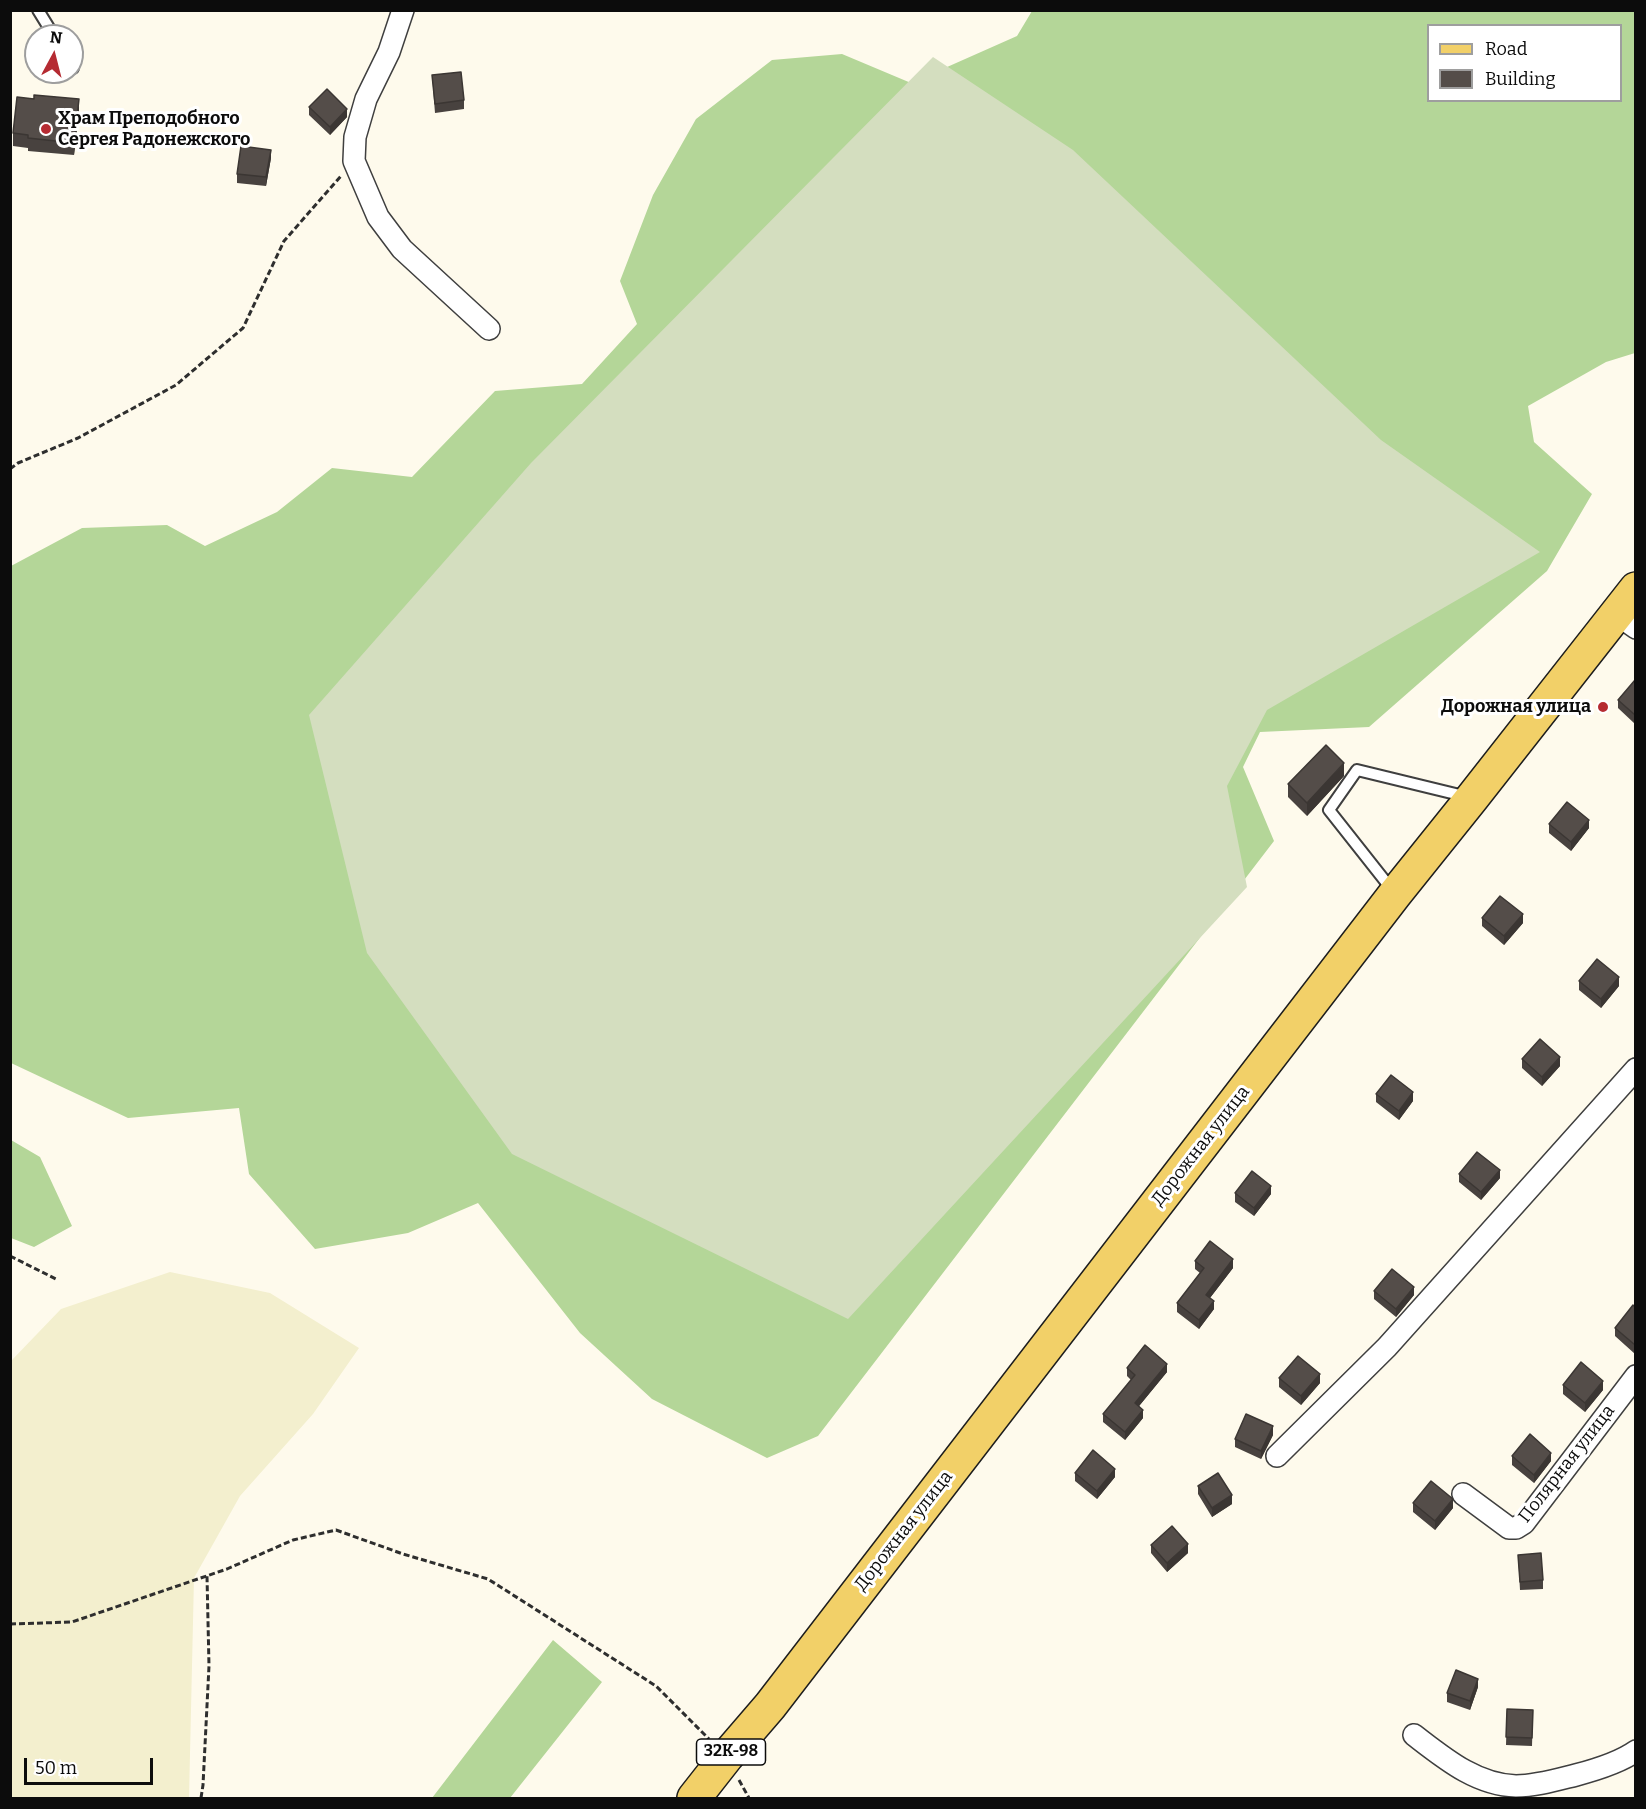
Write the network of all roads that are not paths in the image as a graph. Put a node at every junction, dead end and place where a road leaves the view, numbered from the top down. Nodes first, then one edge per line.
1 (38, 10) edge
2 (403, 10) edge
3 (47, 24) edge
4 (489, 329) dead end
5 (1635, 589) edge
6 (1630, 623) edge
7 (1472, 798) junction
8 (1395, 894) junction
9 (1635, 1069) edge
10 (1635, 1376) edge
11 (1277, 1456) dead end
12 (1463, 1494) dead end
13 (1414, 1735) dead end
14 (1635, 1751) edge
15 (694, 1798) edge

1 - 3 lane
2 - 4 street
5 - 6 main road, Дорожная улица
6 - 7 main road, Дорожная улица
7 - 8 main road, Дорожная улица
7 - 8 lane
8 - 15 main road, Дорожная улица / 32К-98
9 - 11 street
10 - 12 street, Полярная улица
13 - 14 street

